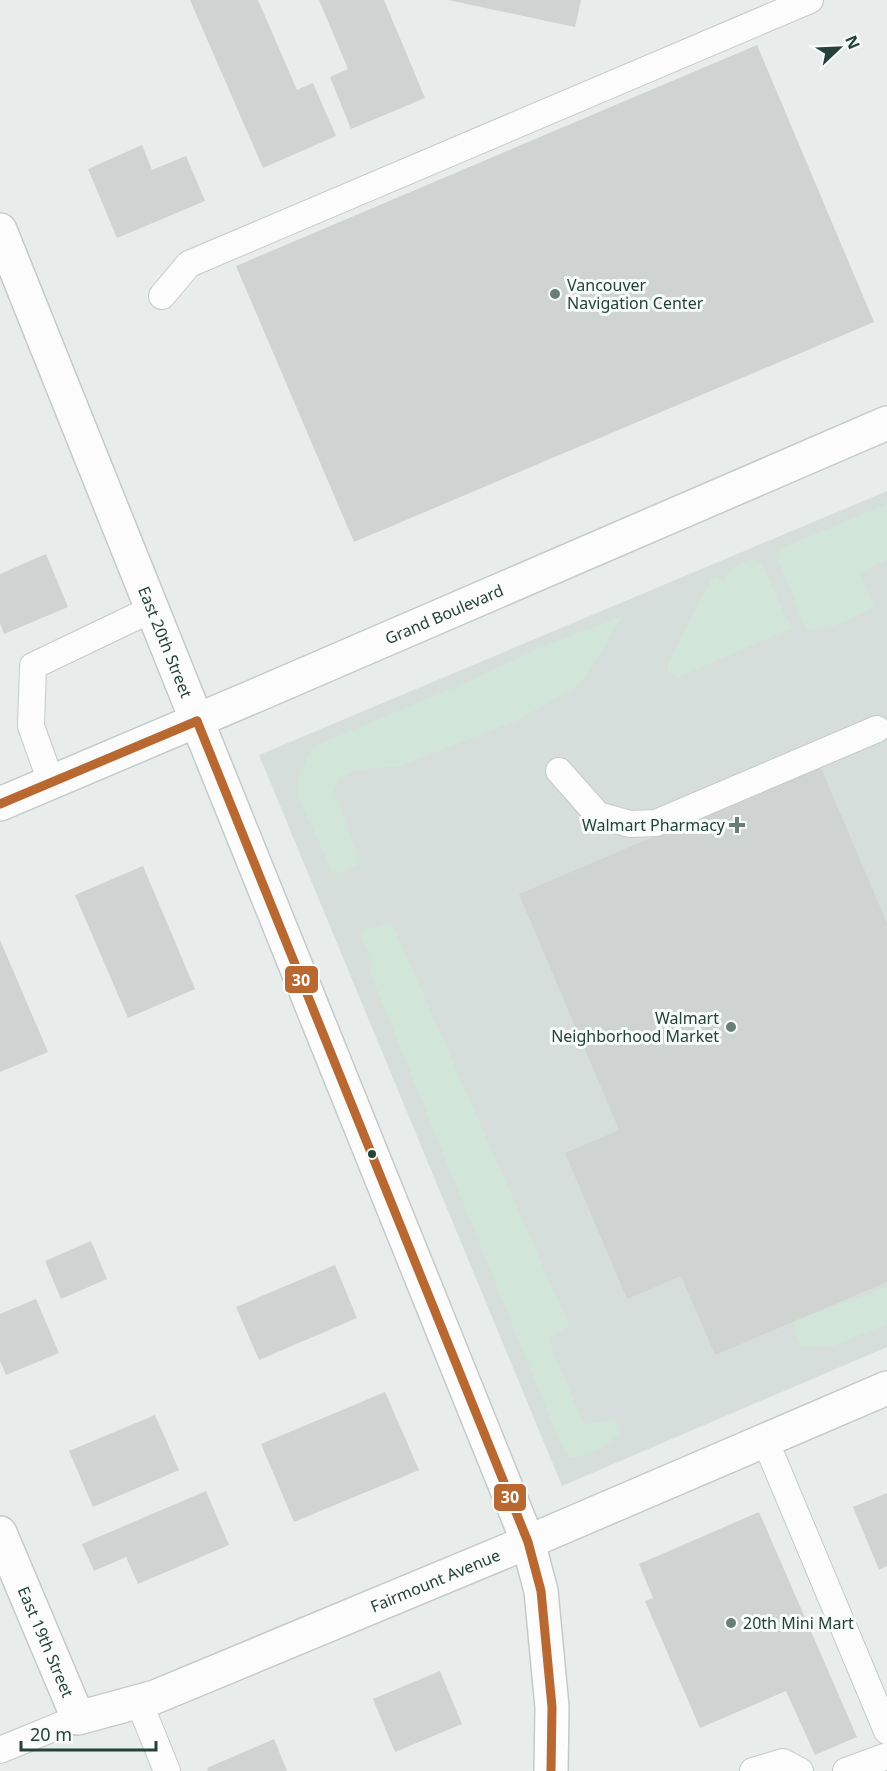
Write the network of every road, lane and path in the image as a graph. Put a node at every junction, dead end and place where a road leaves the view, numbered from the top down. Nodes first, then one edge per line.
1 (810, 0) edge
2 (0, 230) edge
3 (162, 296) dead end
4 (887, 423) edge
5 (152, 609) junction
6 (197, 721) junction
7 (877, 729) dead end
8 (559, 771) dead end
9 (43, 786) junction
10 (0, 804) edge
11 (887, 1388) edge
12 (765, 1440) junction
13 (0, 1533) edge
14 (528, 1542) junction
15 (139, 1702) junction
16 (78, 1718) junction
17 (887, 1731) edge
18 (0, 1750) edge
19 (887, 1756) edge
20 (167, 1771) edge
21 (551, 1771) edge
22 (753, 1771) edge
23 (800, 1771) edge
24 (846, 1771) edge

1 - 3 lane
2 - 5 street, East 20th Street
4 - 6 street, Grand Boulevard
5 - 6 street, East 20th Street
5 - 9 lane
6 - 9 street, Grand Boulevard
6 - 14 street, East 20th Street
7 - 8 lane
9 - 10 street, Grand Boulevard
11 - 12 street, Fairmount Avenue
12 - 14 street, Fairmount Avenue
12 - 17 lane
13 - 16 street, East 19th Street
14 - 15 street, Fairmount Avenue
14 - 21 street, East 20th Street
15 - 16 street, Fairmount Avenue
15 - 20 lane
16 - 18 lane
19 - 24 lane
22 - 23 lane

